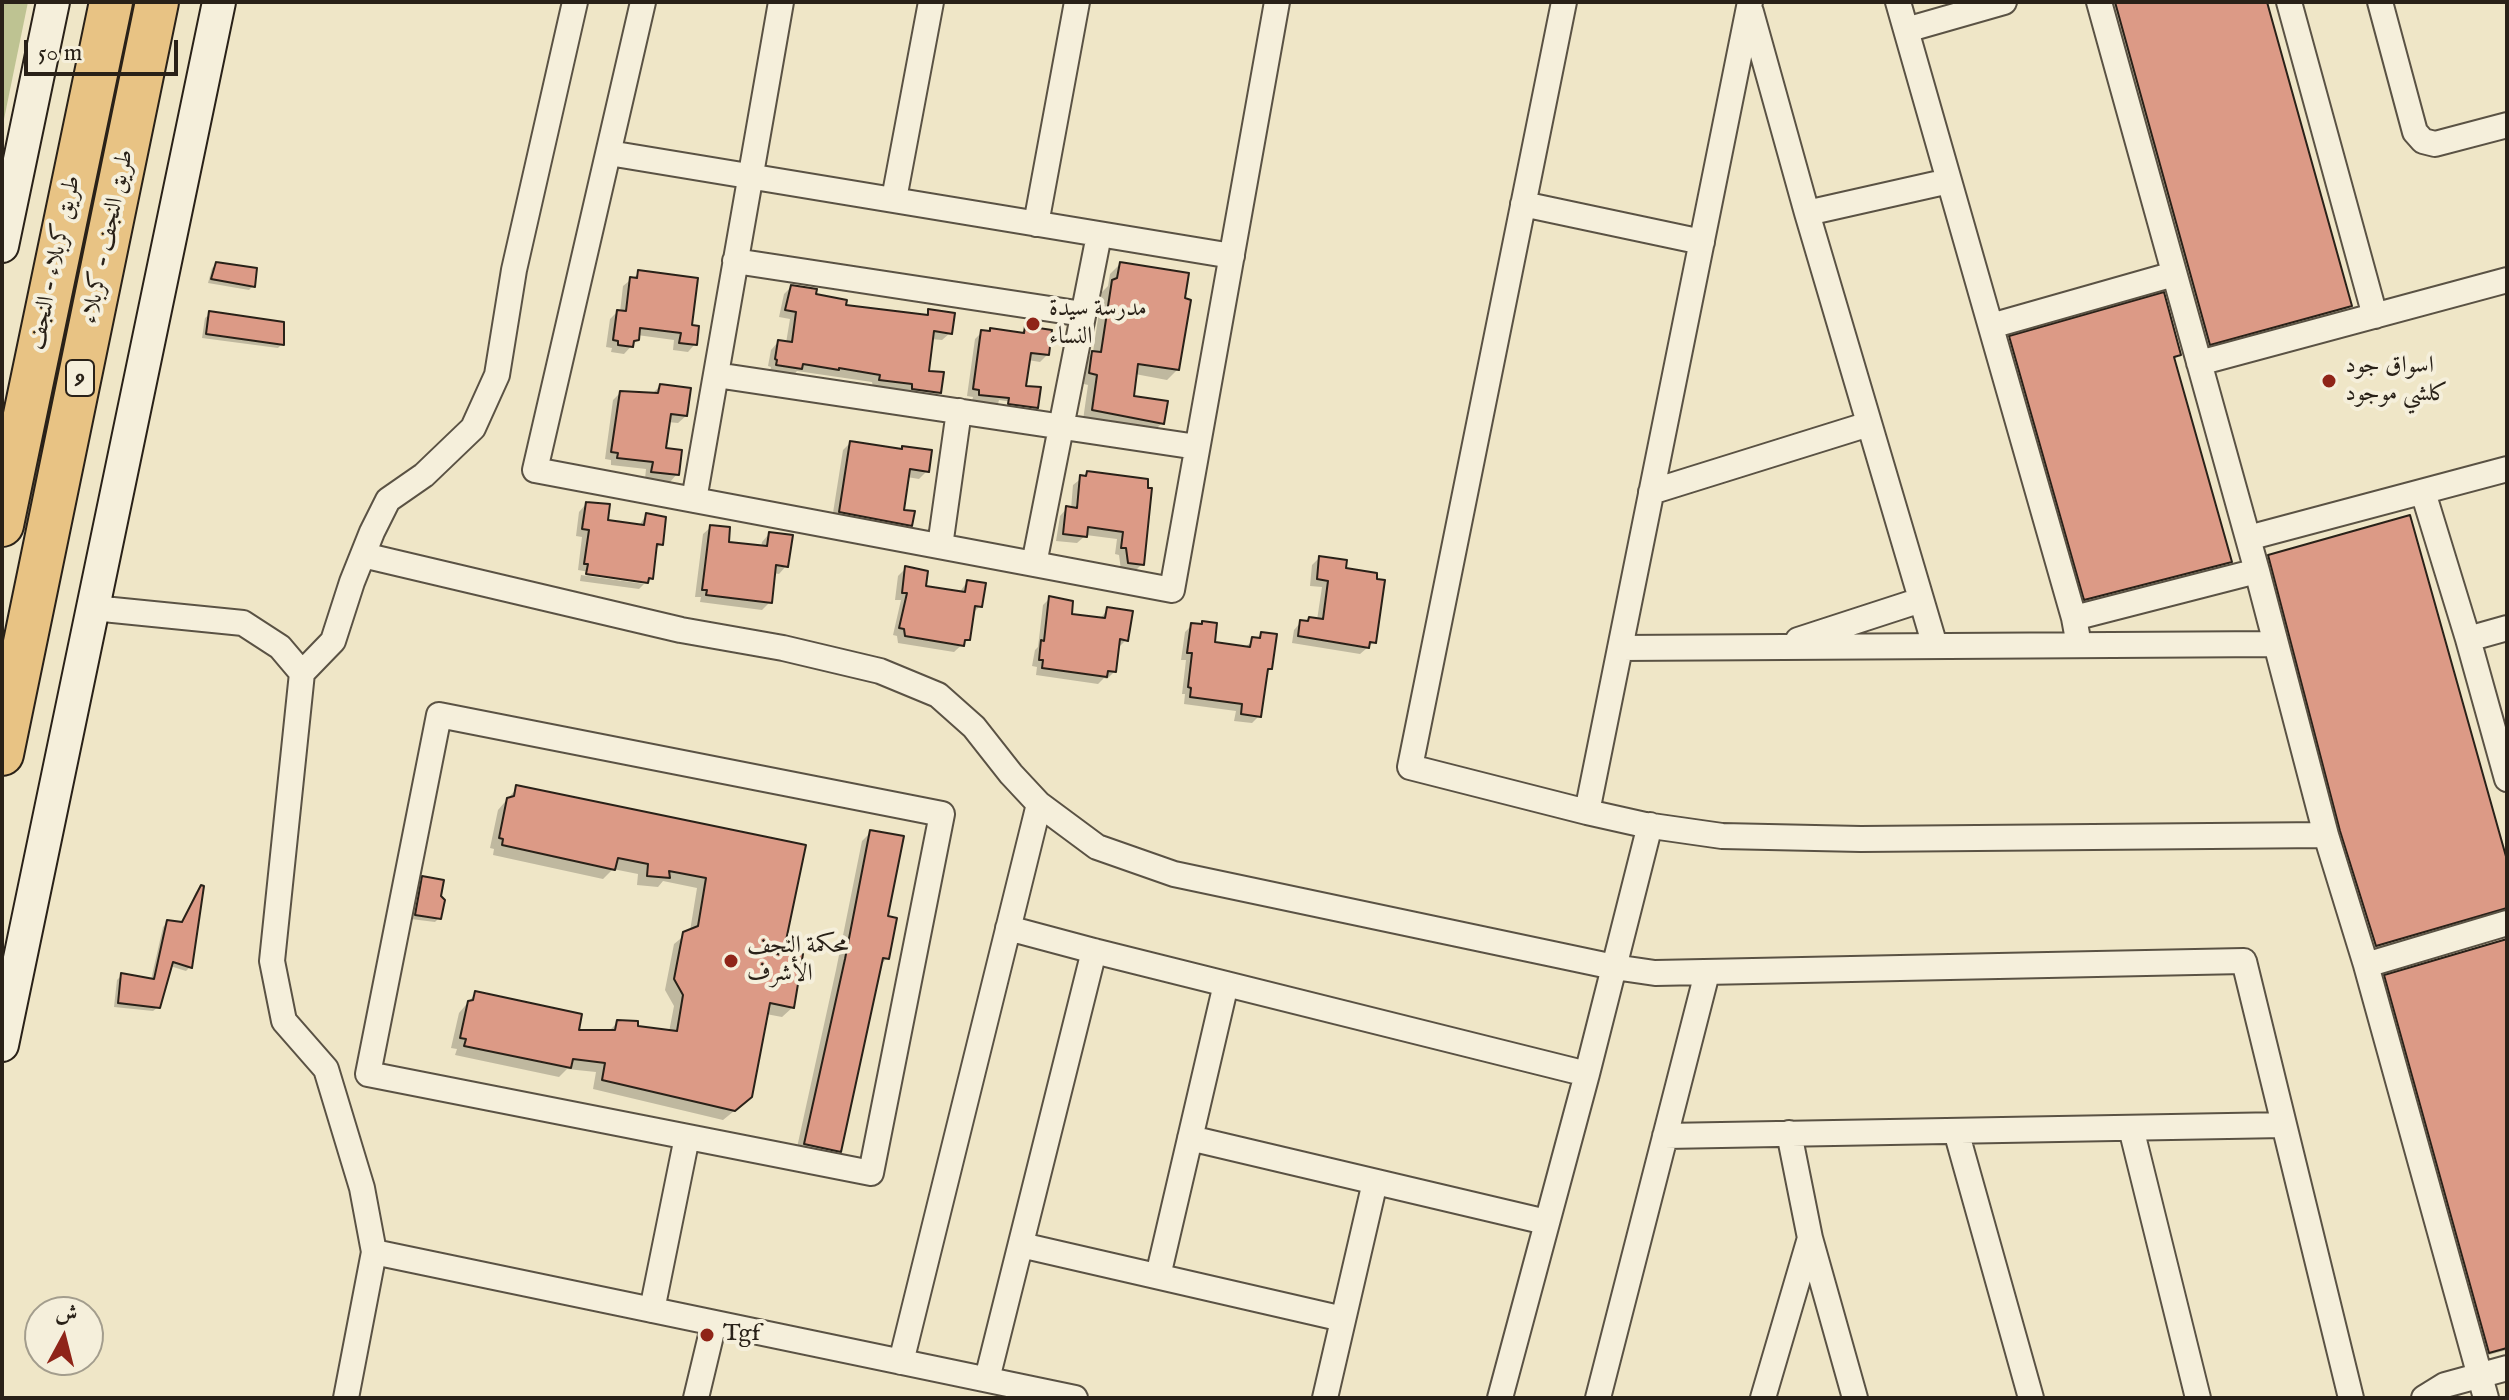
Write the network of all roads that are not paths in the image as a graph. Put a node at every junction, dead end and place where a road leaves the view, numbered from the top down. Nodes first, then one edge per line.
1 (53, 2) edge
2 (111, 2) edge
3 (157, 2) edge
4 (219, 2) edge
5 (575, 2) edge
6 (643, 2) edge
7 (781, 2) edge
8 (931, 2) edge
9 (1077, 2) edge
10 (1277, 2) edge
11 (1564, 2) edge
12 (1898, 2) edge
13 (2004, 2) edge
14 (2099, 2) edge
15 (2289, 2) edge
16 (2380, 2) edge
17 (1750, 4) edge
18 (1906, 30) junction
19 (2507, 125) edge
20 (609, 153) junction
21 (750, 175) junction
22 (1949, 181) junction
23 (894, 199) junction
24 (1523, 204) junction
25 (1807, 213) junction
26 (1036, 224) junction
27 (1099, 235) junction
28 (1702, 242) junction
29 (2, 246) edge
30 (1232, 256) junction
31 (735, 261) junction
32 (2174, 274) junction
33 (2507, 280) edge
34 (1083, 314) junction
35 (2375, 316) junction
36 (1991, 326) junction
37 (2199, 363) junction
38 (716, 375) junction
39 (959, 411) junction
40 (1869, 424) junction
41 (1061, 427) junction
42 (1197, 447) junction
43 (2507, 469) edge
44 (1651, 492) junction
45 (2423, 492) junction
46 (694, 500) junction
47 (2, 525) edge
48 (2248, 538) junction
49 (940, 546) junction
50 (363, 555) junction
51 (1034, 564) junction
52 (2257, 571) junction
53 (1921, 600) junction
54 (93, 608) junction
55 (2074, 618) junction
56 (2507, 628) edge
57 (2468, 639) junction
58 (2276, 644) junction
59 (2079, 645) junction
60 (1935, 646) junction
61 (1775, 647) junction
62 (1620, 648) junction
63 (302, 673) junction
64 (2, 754) edge
65 (2507, 779) edge
66 (1039, 804) junction
67 (1587, 812) junction
68 (1650, 825) junction
69 (2326, 835) junction
70 (2507, 923) edge
71 (1008, 928) junction
72 (1094, 951) junction
73 (2366, 965) junction
74 (1614, 967) junction
75 (1707, 973) junction
76 (1226, 984) junction
77 (2, 1045) edge
78 (1587, 1074) junction
79 (2284, 1125) junction
80 (2131, 1128) junction
81 (1956, 1131) junction
82 (1789, 1133) junction
83 (1665, 1136) junction
84 (687, 1137) junction
85 (1190, 1138) junction
86 (1375, 1182) junction
87 (1546, 1222) junction
88 (1810, 1238) junction
89 (1021, 1245) junction
90 (374, 1252) junction
91 (1158, 1276) junction
92 (652, 1310) junction
93 (1343, 1319) junction
94 (714, 1323) junction
95 (901, 1362) junction
96 (2507, 1368) edge
97 (987, 1379) junction
98 (2483, 1387) edge
99 (1060, 1396) edge
100 (346, 1398) edge
101 (696, 1398) edge
102 (1325, 1398) edge
103 (1500, 1398) edge
104 (1598, 1398) edge
105 (1763, 1398) edge
106 (1855, 1398) edge
107 (2031, 1398) edge
108 (2198, 1398) edge
109 (2351, 1398) edge
110 (2424, 1398) edge

1 - 29 main road
2 - 47 highway, طريق کربلاء - النجف / 9
3 - 64 highway, طريق النجف - کربلاء / 9
4 - 54 main road
5 - 50 street
6 - 20 street
7 - 21 street
8 - 23 street
9 - 26 street
10 - 30 street
11 - 24 street
12 - 18 street
13 - 18 street
14 - 32 street
15 - 35 street
16 - 19 street
17 - 25 street
17 - 28 street
18 - 22 street
20 - 21 street
20 - 46 street
21 - 23 street
21 - 31 street
22 - 25 street
22 - 36 street
23 - 26 street
24 - 28 street
24 - 67 street
25 - 40 street
26 - 27 street
27 - 30 street
27 - 34 street
28 - 44 street
30 - 42 street
31 - 34 street
31 - 38 street
32 - 36 street
32 - 37 street
33 - 35 street
34 - 41 street
35 - 37 street
36 - 55 street
37 - 48 street
38 - 39 street
38 - 46 street
39 - 41 street
39 - 49 street
40 - 44 street
40 - 53 street
41 - 42 street
41 - 51 street
42 - 51 street
43 - 45 street
44 - 62 street
45 - 48 street
45 - 57 street
46 - 49 street
48 - 52 street
49 - 51 street
50 - 63 street
50 - 66 street
52 - 55 street
52 - 58 street
53 - 60 street
53 - 61 street
54 - 63 street
54 - 77 main road
55 - 59 street
56 - 57 street
57 - 65 street
58 - 59 street
58 - 69 street
59 - 60 street
60 - 61 street
61 - 62 street
62 - 67 street
63 - 90 street
66 - 71 street
66 - 74 street
67 - 68 street
68 - 69 street
68 - 74 street
69 - 73 street
70 - 73 street
71 - 72 street
71 - 95 street
72 - 76 street
72 - 89 street
73 - 98 street
74 - 75 street
74 - 78 street
75 - 79 street
75 - 83 street
76 - 78 street
76 - 85 street
78 - 87 street
79 - 80 street
79 - 109 street
80 - 81 street
80 - 108 street
81 - 82 street
81 - 107 street
82 - 83 street
82 - 88 street
83 - 104 street
84 - 84 street
84 - 92 street
85 - 86 street
85 - 91 street
86 - 87 street
86 - 93 street
87 - 103 street
88 - 105 street
88 - 106 street
89 - 91 street
89 - 97 street
90 - 92 street
90 - 100 street
91 - 93 street
92 - 94 street
93 - 102 street
94 - 95 street
94 - 101 street
95 - 97 street
96 - 98 street
97 - 99 street
98 - 110 street

